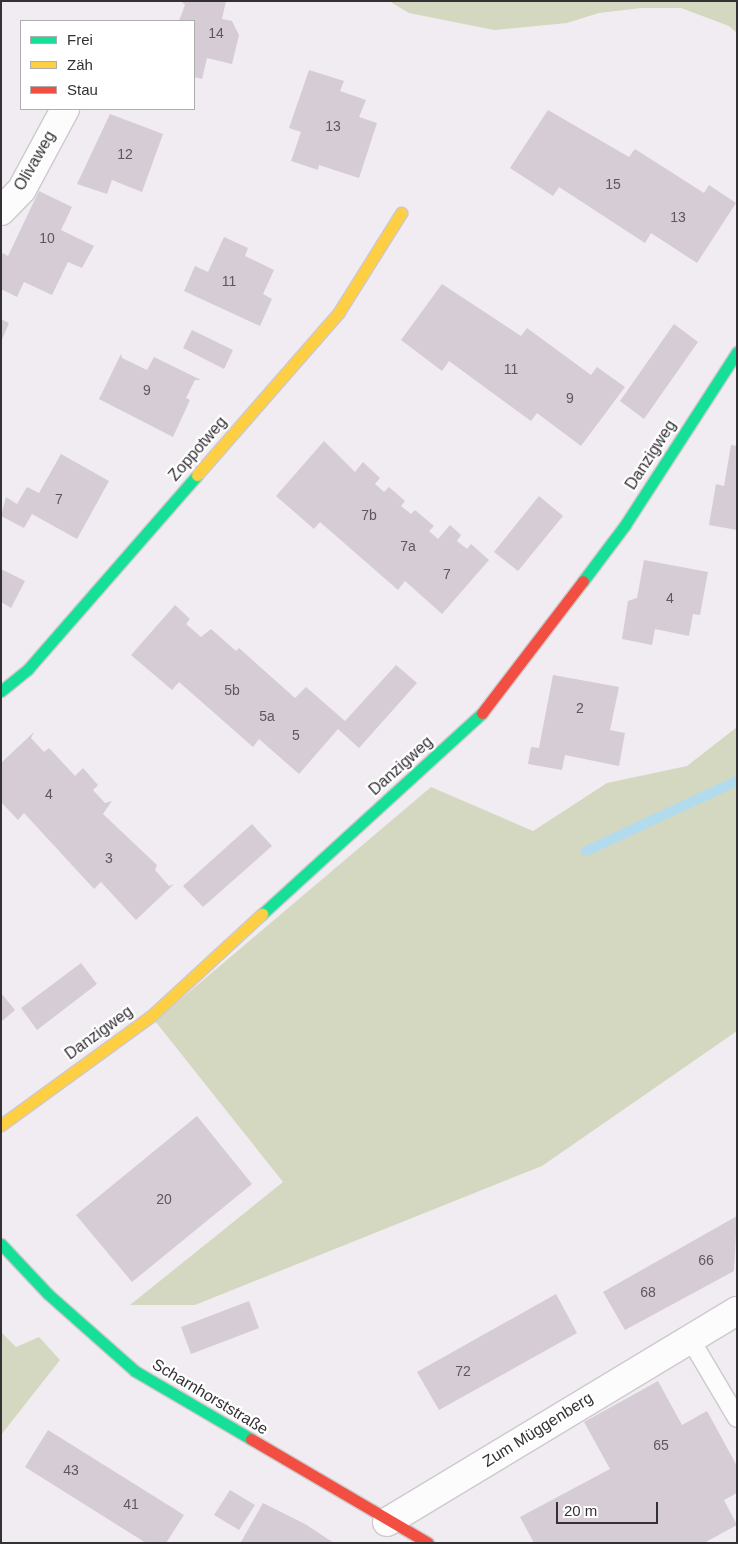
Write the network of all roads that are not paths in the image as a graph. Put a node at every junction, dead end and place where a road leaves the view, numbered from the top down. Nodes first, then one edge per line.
1 (65, 110) edge
2 (1, 211) edge
3 (400, 213) dead end
4 (737, 352) edge
5 (1, 691) edge
6 (1, 1125) edge
7 (1, 1244) edge
8 (737, 1311) edge
9 (689, 1337) junction
10 (737, 1418) edge
11 (387, 1522) junction
12 (428, 1543) edge

1 - 2 street, Olivaweg
3 - 5 street, Zoppotweg
4 - 6 street, Danzigweg
7 - 11 street, Scharnhorststraße
8 - 9 street, Zum Müggenberg
9 - 10 lane
9 - 11 street, Zum Müggenberg
11 - 12 street, Scharnhorststraße

